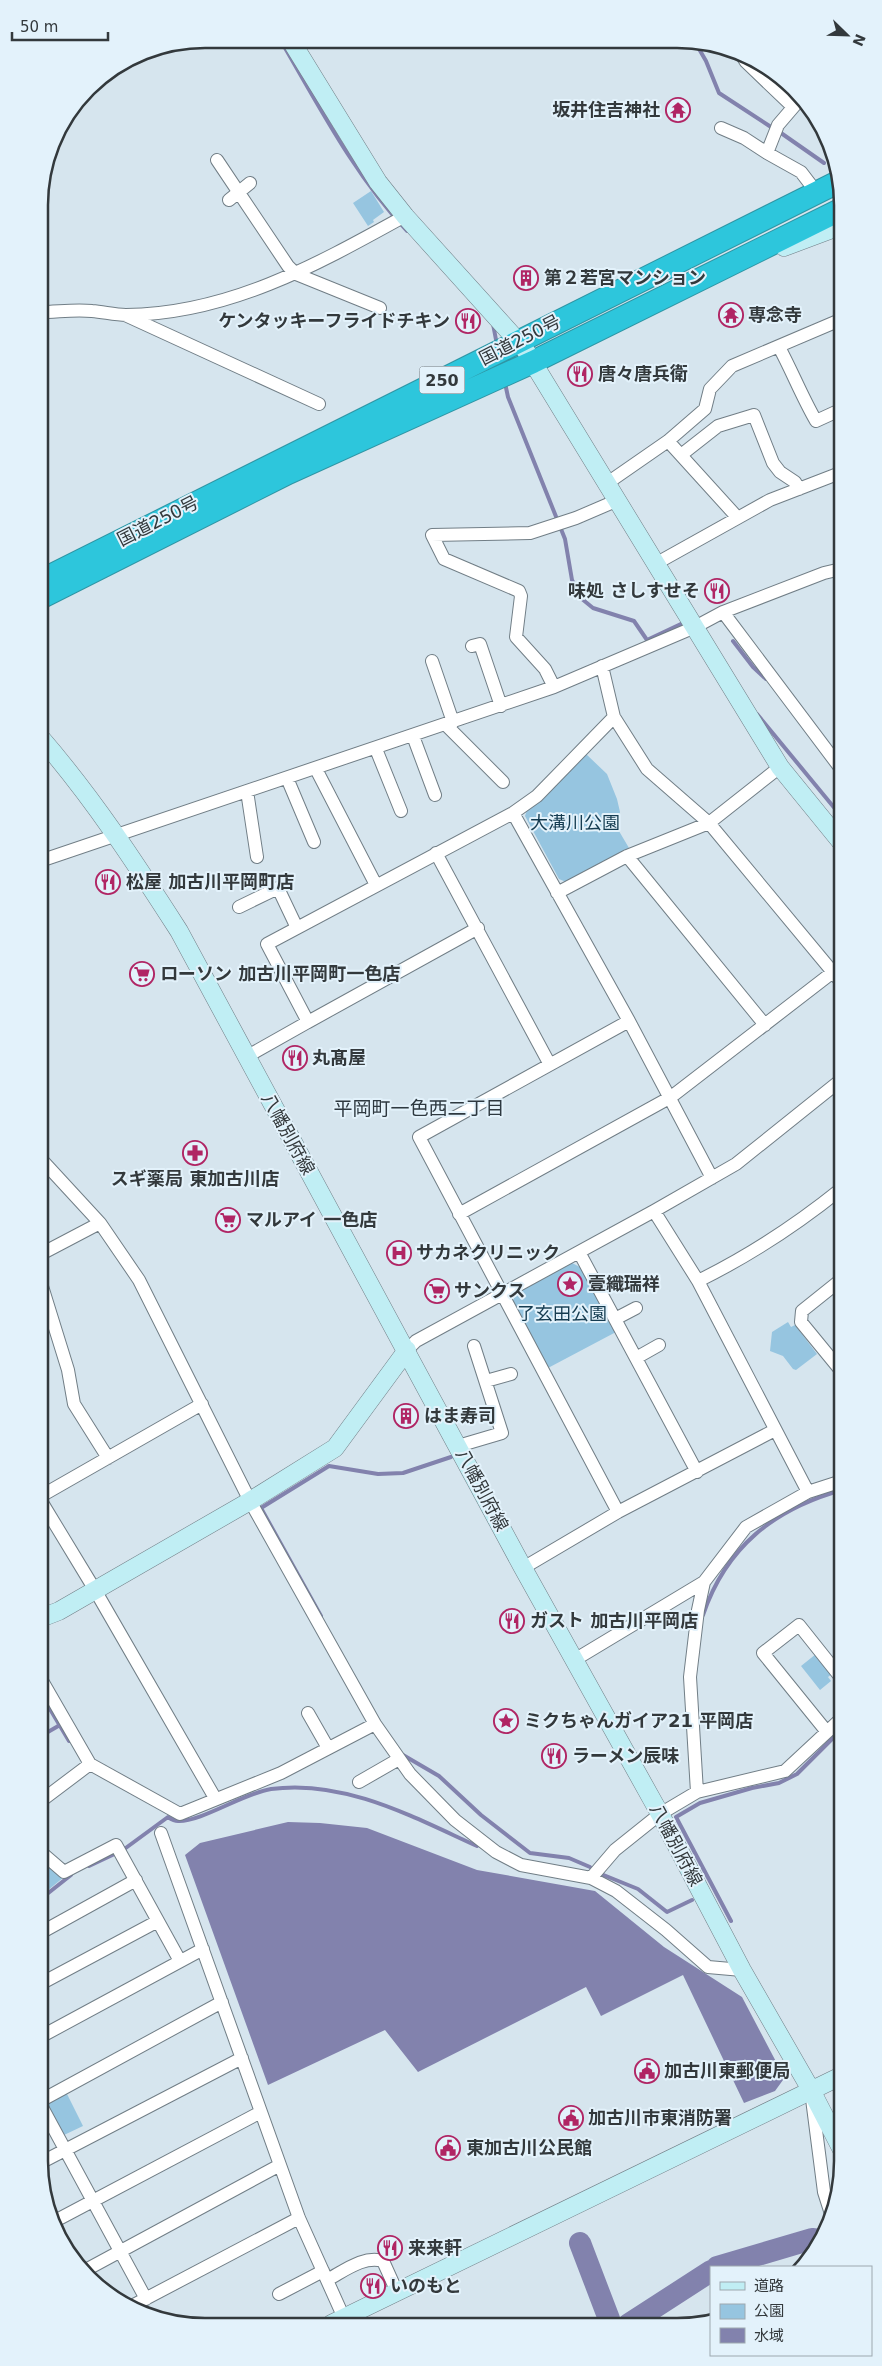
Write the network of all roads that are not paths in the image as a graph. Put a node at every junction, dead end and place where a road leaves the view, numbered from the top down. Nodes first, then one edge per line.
1 (296, 48) edge
2 (757, 70) edge
3 (797, 103) edge
4 (793, 107) junction
5 (721, 128) dead end
6 (767, 152) junction
7 (217, 160) dead end
8 (250, 183) dead end
9 (833, 185) edge
10 (817, 193) junction
11 (234, 196) junction
12 (834, 213) edge
13 (405, 216) junction
14 (834, 228) edge
15 (296, 274) junction
16 (707, 275) junction
17 (380, 308) dead end
18 (48, 312) edge
19 (124, 315) junction
20 (834, 323) edge
21 (518, 340) junction
22 (779, 347) junction
23 (533, 362) junction
24 (319, 404) dead end
25 (834, 413) edge
26 (668, 441) junction
27 (681, 455) junction
28 (834, 475) edge
29 (606, 484) junction
30 (799, 489) junction
31 (618, 500) junction
32 (737, 517) junction
33 (657, 563) junction
34 (834, 571) edge
35 (48, 580) edge
36 (48, 581) edge
37 (723, 612) junction
38 (695, 628) junction
39 (472, 646) dead end
40 (432, 661) dead end
41 (602, 666) junction
42 (554, 688) junction
43 (501, 706) junction
44 (614, 717) junction
45 (450, 724) junction
46 (413, 736) junction
47 (48, 747) edge
48 (376, 749) junction
49 (834, 760) edge
50 (780, 767) junction
51 (316, 769) junction
52 (287, 778) junction
53 (503, 782) dead end
54 (247, 791) junction
55 (435, 795) dead end
56 (400, 811) dead end
57 (513, 813) junction
58 (709, 823) junction
59 (834, 833) edge
60 (117, 836) junction
61 (314, 842) dead end
62 (436, 853) junction
63 (627, 856) junction
64 (257, 857) dead end
65 (48, 858) edge
66 (376, 885) junction
67 (557, 893) junction
68 (239, 907) dead end
69 (297, 928) junction
70 (478, 928) junction
71 (833, 972) joint
72 (629, 1021) junction
73 (308, 1022) junction
74 (765, 1025) junction
75 (246, 1057) junction
76 (550, 1063) junction
77 (834, 1086) edge
78 (671, 1097) junction
79 (48, 1168) edge
80 (712, 1178) junction
81 (834, 1195) edge
82 (654, 1211) junction
83 (459, 1214) junction
84 (100, 1223) junction
85 (48, 1250) edge
86 (579, 1252) junction
87 (698, 1281) junction
88 (834, 1285) edge
89 (502, 1294) junction
90 (48, 1306) edge
91 (636, 1308) dead end
92 (615, 1319) junction
93 (474, 1346) dead end
94 (659, 1346) dead end
95 (407, 1350) junction
96 (636, 1358) junction
97 (834, 1362) edge
98 (511, 1374) dead end
99 (486, 1381) junction
100 (202, 1404) junction
101 (775, 1430) junction
102 (458, 1446) junction
103 (108, 1458) junction
104 (697, 1472) junction
105 (834, 1484) edge
106 (48, 1492) edge
107 (808, 1492) junction
108 (250, 1501) junction
109 (618, 1512) junction
110 (48, 1513) edge
111 (524, 1568) junction
112 (704, 1582) junction
113 (95, 1590) junction
114 (48, 1614) edge
115 (576, 1659) junction
116 (834, 1669) edge
117 (48, 1691) edge
118 (308, 1714) dead end
119 (375, 1724) junction
120 (834, 1725) edge
121 (827, 1732) junction
122 (328, 1748) junction
123 (399, 1759) junction
124 (90, 1764) junction
125 (359, 1782) dead end
126 (697, 1792) junction
127 (48, 1796) edge
128 (215, 1798) junction
129 (660, 1814) junction
130 (161, 1833) dead end
131 (48, 1858) edge
132 (591, 1878) junction
133 (136, 1880) junction
134 (158, 1921) junction
135 (48, 1929) edge
136 (203, 1950) junction
137 (180, 1961) junction
138 (742, 1970) junction
139 (48, 1980) edge
140 (222, 2002) junction
141 (48, 2033) edge
142 (242, 2058) junction
143 (834, 2079) edge
144 (811, 2090) junction
145 (48, 2097) edge
146 (261, 2112) junction
147 (48, 2118) edge
148 (834, 2135) edge
149 (65, 2150) junction
150 (48, 2159) edge
151 (280, 2165) junction
152 (92, 2201) junction
153 (828, 2205) edge
154 (59, 2218) edge
155 (299, 2218) junction
156 (120, 2251) junction
157 (90, 2268) edge
158 (325, 2276) junction
159 (397, 2292) junction
160 (279, 2294) dead end
161 (146, 2299) junction
162 (138, 2303) edge
163 (336, 2318) edge
164 (343, 2318) edge

1 - 13 street
2 - 4 street
3 - 4 street
4 - 6 street
5 - 6 street
6 - 10 street
7 - 11 street
8 - 11 street
9 - 10 highway, 国道250号 / 250
10 - 21 highway, 国道250号 / 250
11 - 15 street
12 - 16 highway, 国道250号 / 250
13 - 15 street
13 - 21 street
14 - 16 street
15 - 17 street
15 - 19 street
16 - 23 highway, 国道250号 / 250
18 - 19 street
19 - 24 street
20 - 22 street
21 - 23 street
21 - 35 highway, 国道250号 / 250
22 - 25 street
22 - 26 street
23 - 29 street
23 - 36 highway, 国道250号 / 250
26 - 27 street
26 - 29 street
27 - 30 street
27 - 32 street
28 - 30 street
29 - 31 street
30 - 32 street
31 - 33 street
31 - 42 street
32 - 33 street
33 - 38 street
34 - 37 street
37 - 38 street
37 - 49 street
38 - 41 street
38 - 50 street
39 - 43 street
40 - 45 street
41 - 42 street
41 - 44 street
42 - 43 street
43 - 45 street
44 - 57 street
44 - 58 street
45 - 46 street
45 - 53 street
46 - 48 street
46 - 55 street
47 - 60 street, 八幡別府線
48 - 51 street
48 - 56 street
50 - 58 street
50 - 59 street
51 - 52 street
51 - 66 street
52 - 54 street
52 - 61 street
54 - 60 street
54 - 64 street
57 - 62 street
57 - 67 street
58 - 63 street
58 - 71 street
60 - 65 street
60 - 75 street, 八幡別府線
62 - 66 street
62 - 70 street
63 - 67 street
63 - 74 street
66 - 69 street
67 - 72 street
68 - 69 street
69 - 73 street
70 - 73 street
70 - 76 street
71 - 74 street
72 - 76 street
72 - 78 street
73 - 75 street
74 - 78 street
75 - 95 street, 八幡別府線
76 - 83 street
77 - 80 street
78 - 80 street
78 - 83 street
79 - 84 street
80 - 82 street
81 - 87 street
82 - 86 street
82 - 87 street
83 - 89 street
84 - 85 street
84 - 100 street
86 - 89 street
86 - 92 street
87 - 101 street
88 - 97 street
89 - 95 street
89 - 109 street
90 - 103 street
91 - 92 street
92 - 96 street
93 - 99 street
94 - 96 street
95 - 102 street, 八幡別府線
95 - 108 street
96 - 104 street
98 - 99 street
99 - 102 street
100 - 103 street
100 - 108 street
101 - 104 street
101 - 107 street
102 - 111 street, 八幡別府線
103 - 106 street
104 - 109 street
105 - 107 street
107 - 112 street
108 - 113 street
108 - 119 street
109 - 111 street
110 - 113 street
111 - 115 street, 八幡別府線
112 - 115 street
112 - 126 street
113 - 114 street
113 - 128 street
115 - 129 street, 八幡別府線
116 - 121 street
117 - 124 street
118 - 122 street
119 - 122 street
119 - 123 street
120 - 121 street
121 - 126 street
122 - 128 street
123 - 125 street
123 - 132 street
124 - 127 street
124 - 128 street
126 - 129 street
129 - 132 street
129 - 138 street, 八幡別府線
130 - 136 street
131 - 133 street
132 - 138 street
133 - 134 street
133 - 135 street
134 - 137 street
134 - 139 street
136 - 137 street
136 - 140 street
137 - 141 street
138 - 144 street, 八幡別府線
140 - 142 street
140 - 145 street
142 - 146 street
142 - 149 street
143 - 144 street
144 - 148 street, 八幡別府線
144 - 153 street
144 - 159 street
146 - 151 street
146 - 152 street
147 - 149 street
149 - 150 street
149 - 152 street
151 - 155 street
151 - 156 street
152 - 154 street
152 - 156 street
155 - 158 street
155 - 161 street
156 - 157 street
156 - 161 street
158 - 159 street
158 - 160 street
158 - 163 street
159 - 164 street
161 - 162 street

